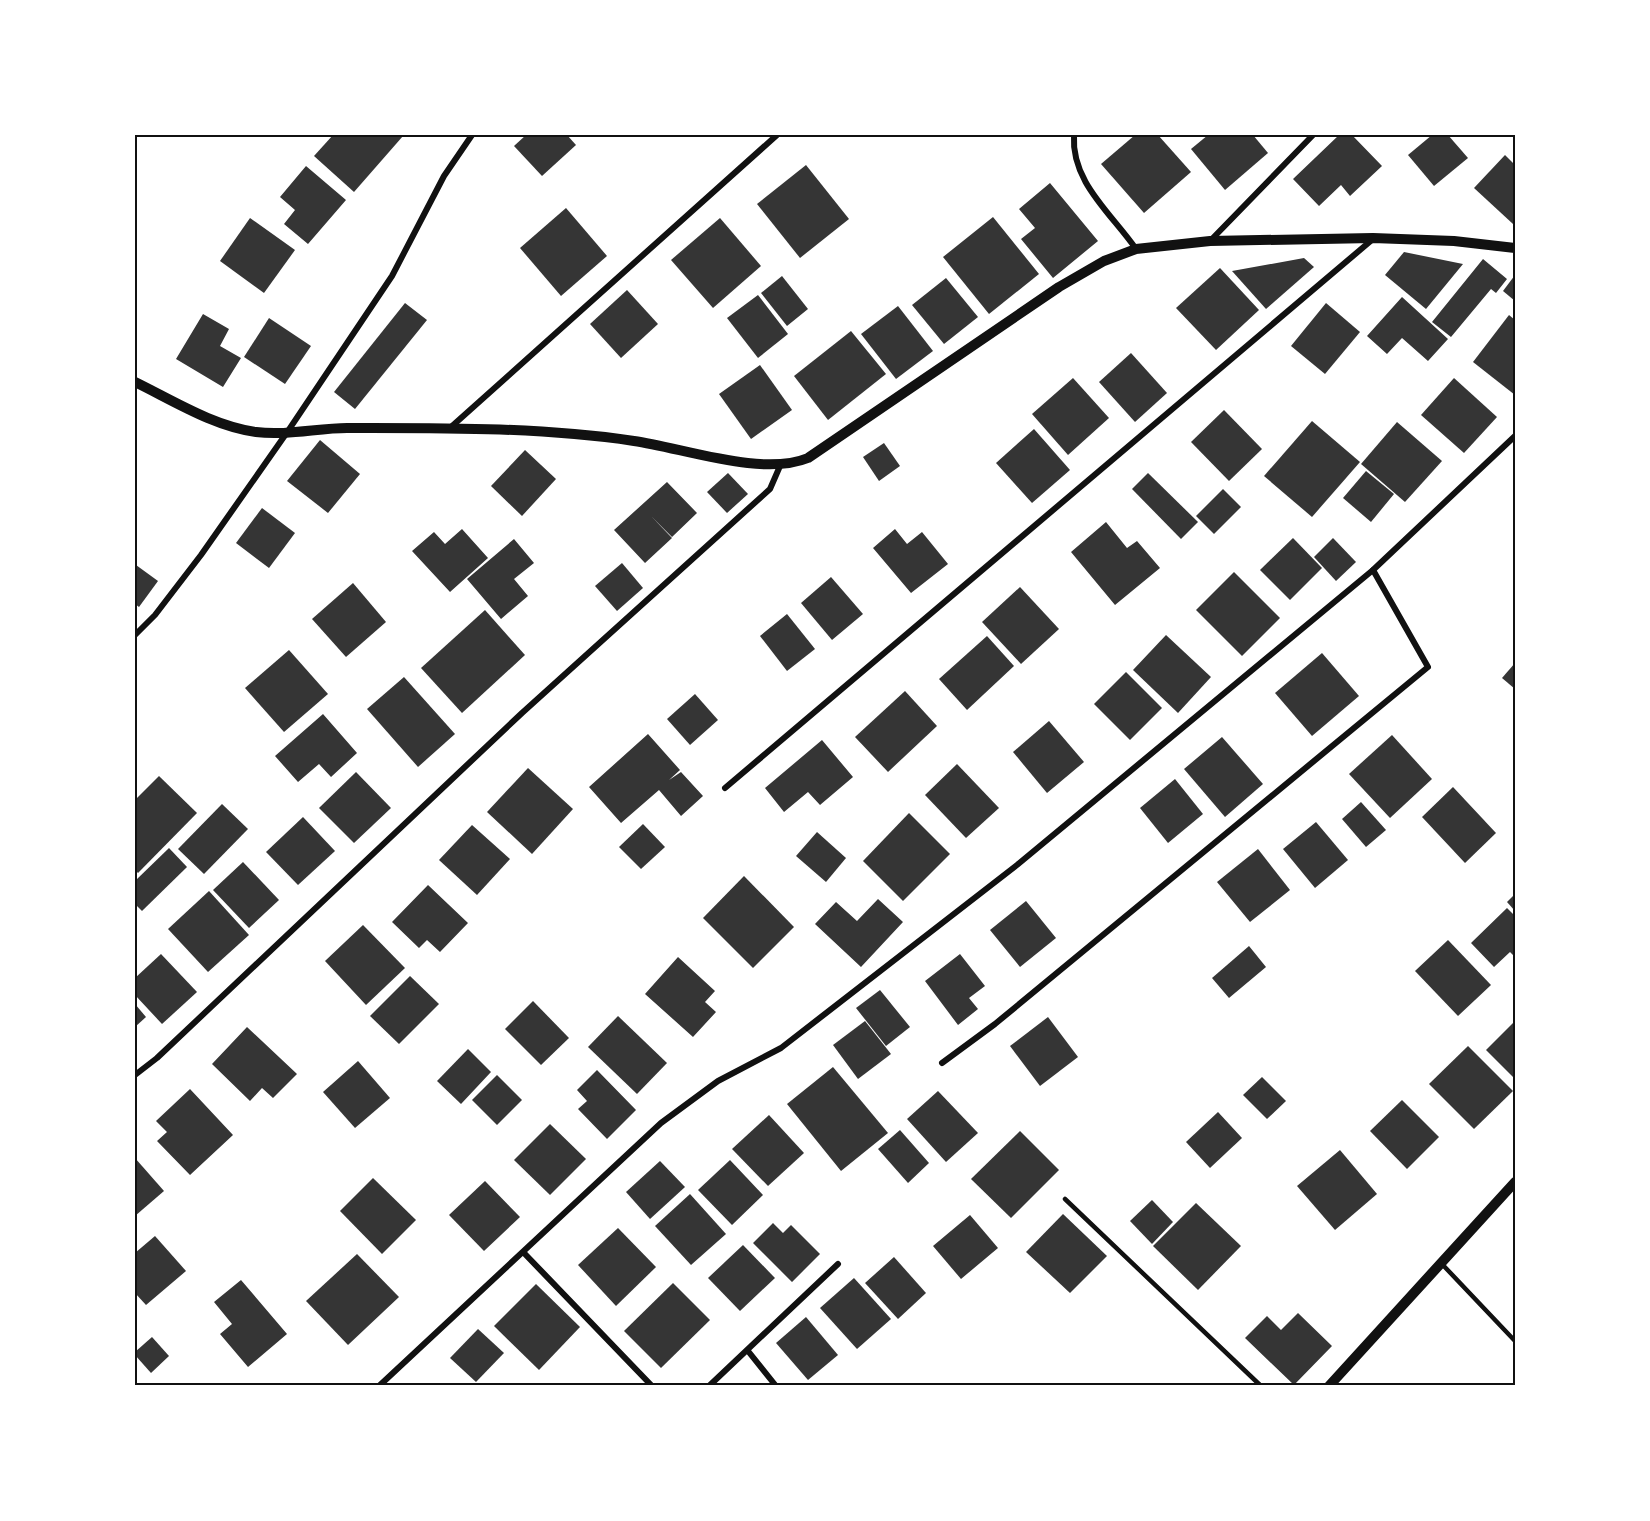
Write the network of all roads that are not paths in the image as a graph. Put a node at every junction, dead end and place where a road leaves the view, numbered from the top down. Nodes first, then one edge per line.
1 (472, 135) edge
2 (777, 135) edge
3 (1074, 135) edge
4 (1313, 135) edge
5 (1373, 238) junction
6 (1210, 241) junction
7 (1514, 247) edge
8 (1136, 249) junction
9 (135, 382) edge
10 (450, 428) junction
11 (288, 431) junction
12 (1515, 436) edge
13 (780, 466) junction
14 (1373, 570) junction
15 (135, 635) edge
16 (725, 788) dead end
17 (942, 1064) dead end
18 (135, 1075) edge
19 (1515, 1182) edge
20 (1065, 1199) dead end
21 (524, 1253) junction
22 (1441, 1263) junction
23 (838, 1264) dead end
24 (1515, 1341) edge
25 (748, 1351) junction
26 (379, 1386) edge
27 (652, 1386) edge
28 (709, 1386) edge
29 (777, 1386) edge
30 (1261, 1386) edge
31 (1329, 1386) edge

1 - 11 street
2 - 10 street
3 - 8 street
4 - 6 street
5 - 6 street
5 - 7 street
5 - 16 street
6 - 8 street
8 - 13 street
9 - 11 street
10 - 11 street
10 - 13 street
11 - 15 street
12 - 14 street
13 - 18 street
14 - 17 street
14 - 21 street
19 - 22 street
20 - 30 lane
21 - 26 street
21 - 27 street
22 - 24 lane
22 - 31 street
23 - 25 street
25 - 28 street
25 - 29 street

